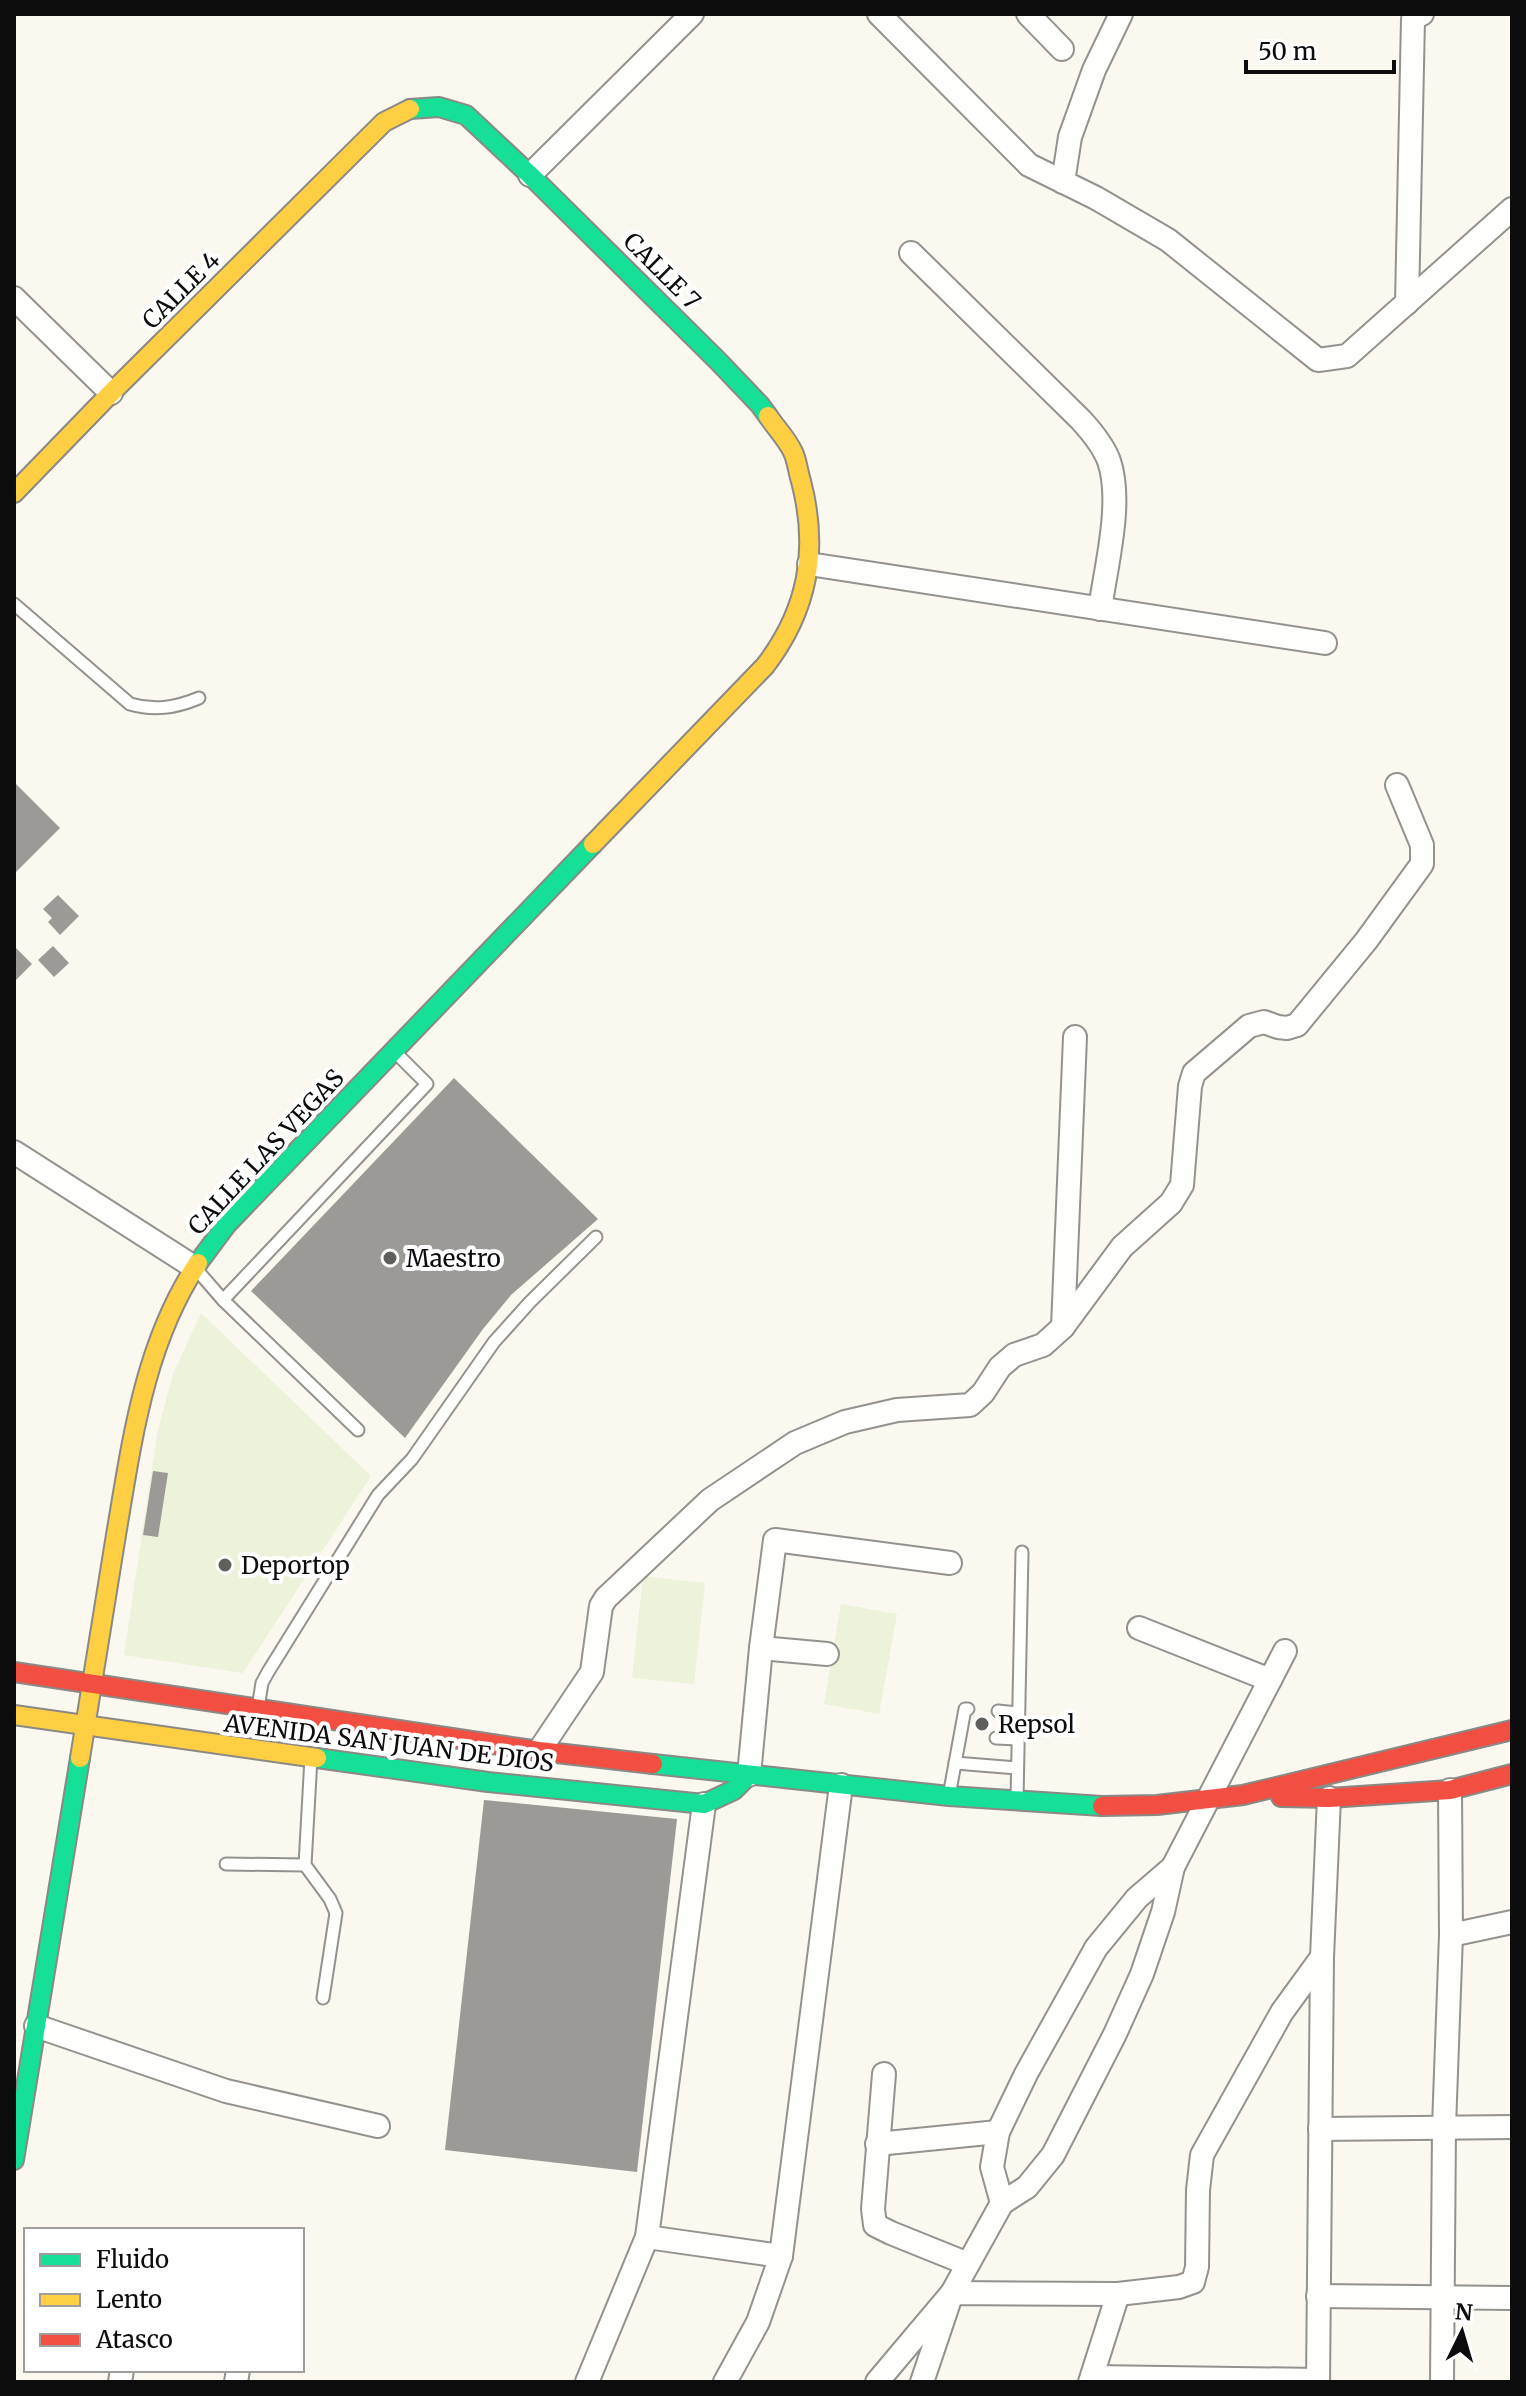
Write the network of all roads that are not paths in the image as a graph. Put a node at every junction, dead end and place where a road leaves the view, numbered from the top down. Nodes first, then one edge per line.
1 (692, 14) edge
2 (879, 14) edge
3 (1028, 14) edge
4 (1121, 14) edge
5 (1416, 16) edge
6 (1062, 49) dead end
7 (384, 122) joint
8 (530, 175) junction
9 (1063, 182) junction
10 (1512, 209) edge
11 (911, 253) dead end
12 (14, 298) edge
13 (1407, 303) junction
14 (111, 393) junction
15 (14, 493) edge
16 (809, 564) junction
17 (14, 604) edge
18 (1100, 609) junction
19 (1325, 643) dead end
20 (199, 698) dead end
21 (1397, 785) dead end
22 (1075, 1037) dead end
23 (393, 1051) junction
24 (14, 1152) edge
25 (596, 1237) dead end
26 (194, 1267) junction
27 (223, 1300) junction
28 (1063, 1327) junction
29 (358, 1430) dead end
30 (1022, 1552) dead end
31 (950, 1563) dead end
32 (1139, 1628) dead end
33 (761, 1648) junction
34 (1285, 1651) dead end
35 (827, 1654) dead end
36 (14, 1672) edge
37 (1270, 1680) junction
38 (91, 1685) junction
39 (258, 1708) junction
40 (968, 1709) dead end
41 (998, 1711) dead end
42 (1018, 1713) junction
43 (14, 1715) edge
44 (84, 1727) junction
45 (1512, 1730) edge
46 (996, 1738) dead end
47 (1018, 1739) junction
48 (539, 1751) junction
49 (311, 1758) junction
50 (955, 1763) junction
51 (1017, 1768) junction
52 (1512, 1774) edge
53 (749, 1775) junction
54 (841, 1785) junction
55 (1450, 1790) junction
56 (1243, 1795) junction
57 (949, 1796) junction
58 (1329, 1798) junction
59 (1206, 1801) junction
60 (1017, 1802) junction
61 (704, 1804) junction
62 (226, 1864) dead end
63 (305, 1865) junction
64 (1173, 1867) junction
65 (1512, 1922) edge
66 (1451, 1935) junction
67 (1322, 1957) junction
68 (323, 1998) dead end
69 (36, 2026) junction
70 (884, 2074) dead end
71 (378, 2126) dead end
72 (1444, 2127) junction
73 (1512, 2127) edge
74 (1320, 2129) junction
75 (998, 2132) junction
76 (877, 2144) junction
77 (14, 2160) edge
78 (1002, 2203) junction
79 (647, 2237) junction
80 (781, 2256) junction
81 (968, 2264) junction
82 (952, 2293) junction
83 (1118, 2294) junction
84 (1318, 2296) junction
85 (1443, 2297) junction
86 (1512, 2298) edge
87 (1092, 2380) edge
88 (1318, 2381) edge
89 (587, 2382) edge
90 (725, 2382) edge
91 (877, 2382) edge
92 (922, 2382) edge
93 (1442, 2382) edge

1 - 8 street
2 - 9 street
3 - 6 street
4 - 9 street
5 - 13 street
7 - 8 street, CALLE 7
7 - 14 street, CALLE 4
8 - 16 street, CALLE 7
9 - 13 street
10 - 13 street
11 - 18 street
12 - 14 street
14 - 15 street, CALLE 4
16 - 18 street
16 - 23 street, CALLE LAS VEGAS
17 - 20 lane
18 - 19 street
21 - 28 street
22 - 28 street
23 - 26 street, CALLE LAS VEGAS
23 - 27 lane
24 - 26 street
25 - 39 lane
26 - 27 lane
26 - 38 street, CALLE LAS VEGAS
27 - 29 lane
28 - 48 street
30 - 42 lane
31 - 33 street
32 - 37 street
33 - 35 street
33 - 53 street
34 - 37 street
36 - 38 street, AVENIDA SAN JUAN DE DIOS
37 - 59 street
38 - 39 street, AVENIDA SAN JUAN DE DIOS
38 - 44 street, CALLE LAS VEGAS
39 - 48 street, AVENIDA SAN JUAN DE DIOS
40 - 50 lane
41 - 42 lane
42 - 47 lane
43 - 44 street, AVENIDA SAN JUAN DE DIOS
44 - 49 street, AVENIDA SAN JUAN DE DIOS
44 - 69 street, CALLE LAS VEGAS
45 - 56 street, AVENIDA SAN JUAN DE DIOS
46 - 47 lane
47 - 51 lane
48 - 53 street, AVENIDA SAN JUAN DE DIOS
49 - 61 street, AVENIDA SAN JUAN DE DIOS
49 - 63 lane
50 - 51 lane
50 - 57 lane
51 - 60 lane
52 - 55 street, AVENIDA SAN JUAN DE DIOS
53 - 54 street, AVENIDA SAN JUAN DE DIOS
53 - 61 street
54 - 57 street, AVENIDA SAN JUAN DE DIOS
54 - 80 street
55 - 58 street, AVENIDA SAN JUAN DE DIOS
55 - 66 street
56 - 58 street, AVENIDA SAN JUAN DE DIOS
56 - 59 street, AVENIDA SAN JUAN DE DIOS
57 - 60 street, AVENIDA SAN JUAN DE DIOS
58 - 67 street
59 - 60 street, AVENIDA SAN JUAN DE DIOS
59 - 64 street
61 - 79 street
62 - 63 lane
63 - 68 lane
64 - 75 street
64 - 78 street
65 - 66 street
66 - 72 street
67 - 74 street
67 - 83 street
69 - 71 street
69 - 77 street, CALLE LAS VEGAS
70 - 76 street
72 - 73 street
72 - 74 street
72 - 85 street
74 - 84 street
75 - 76 street
75 - 78 street
76 - 81 street
78 - 81 street
79 - 80 street
79 - 89 street
80 - 90 street
81 - 82 street
82 - 83 street
82 - 91 street
82 - 92 street
83 - 87 street
84 - 85 street
84 - 88 street
85 - 86 street
85 - 93 street
87 - 88 street

